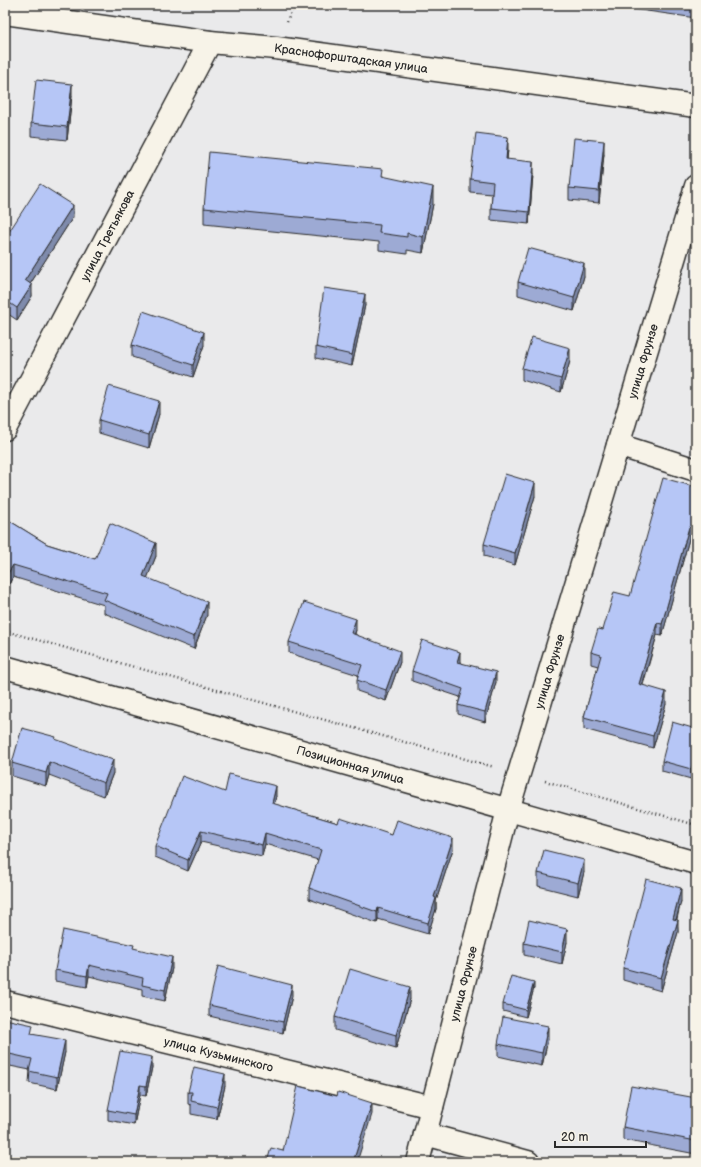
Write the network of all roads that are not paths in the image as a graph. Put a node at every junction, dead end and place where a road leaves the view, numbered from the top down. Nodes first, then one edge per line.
1 (5, 13) edge
2 (210, 42) junction
3 (696, 106) edge
4 (696, 186) edge
5 (5, 428) edge
6 (618, 445) junction
7 (696, 470) edge
8 (5, 667) edge
9 (508, 810) junction
10 (696, 863) edge
11 (5, 1002) edge
12 (432, 1107) junction
13 (425, 1134) junction
14 (418, 1162) edge
15 (528, 1162) edge

1 - 2 street, Краснофорштадская улица
2 - 3 street, Краснофорштадская улица
2 - 5 street, улица Третьякова
4 - 6 street, улица Фрунзе
6 - 7 street
6 - 9 street, улица Фрунзе
8 - 9 street, Позиционная улица
9 - 10 street, Позиционная улица
9 - 12 street, улица Фрунзе
11 - 12 street, улица Кузьминского
12 - 13 street, улица Фрунзе
13 - 14 street, улица Фрунзе
13 - 15 street

